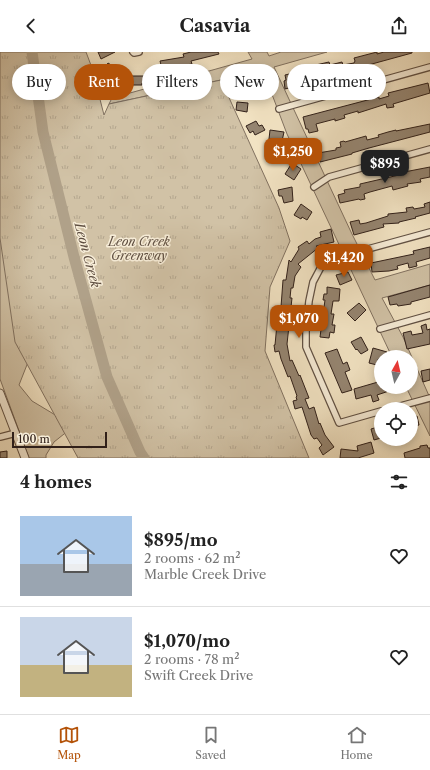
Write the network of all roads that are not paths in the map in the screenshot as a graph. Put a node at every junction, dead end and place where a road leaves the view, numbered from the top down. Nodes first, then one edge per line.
1 (430, 67) edge
2 (279, 109) dead end
3 (430, 149) edge
4 (314, 188) dead end
5 (430, 232) edge
6 (430, 315) edge
7 (380, 329) dead end
8 (0, 393) edge
9 (430, 398) edge
10 (415, 402) edge
11 (374, 413) edge
12 (16, 432) junction
13 (0, 437) edge
14 (26, 458) edge

1 - 2 street
3 - 4 street
5 - 11 street
6 - 7 street
8 - 12 street
9 - 10 street
12 - 13 street
12 - 14 street

